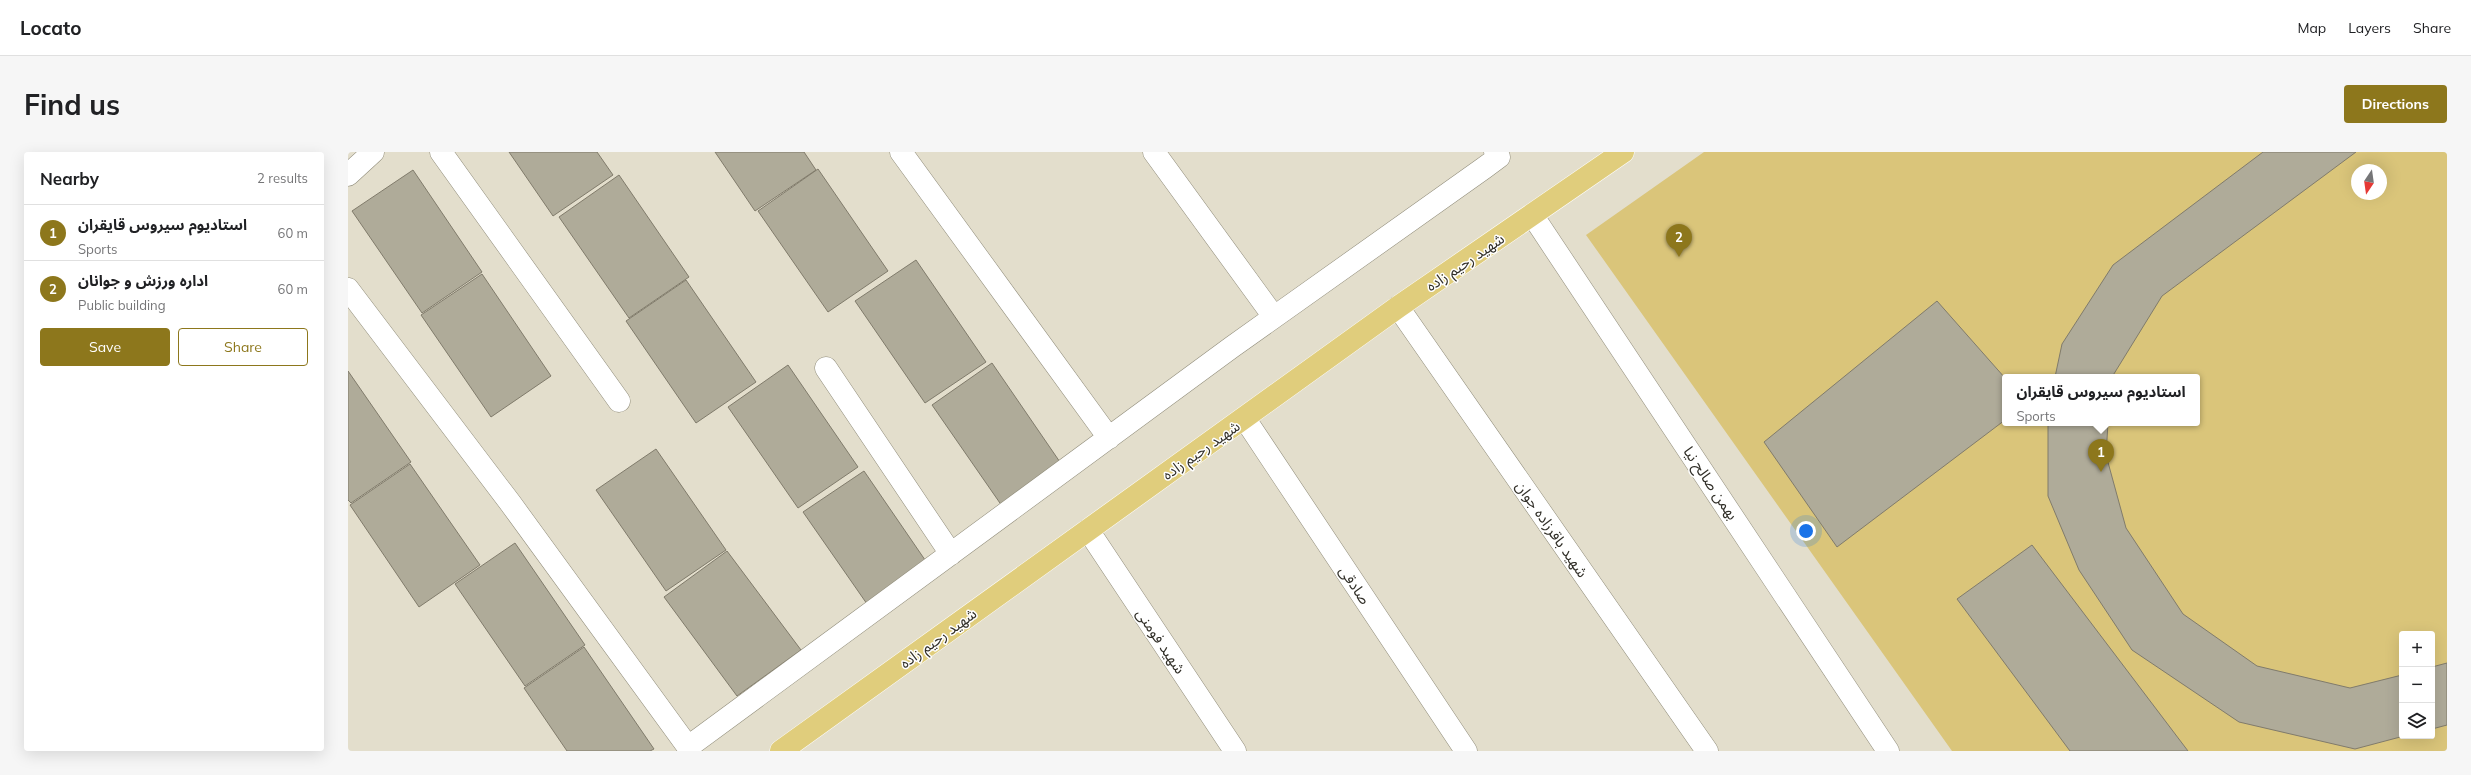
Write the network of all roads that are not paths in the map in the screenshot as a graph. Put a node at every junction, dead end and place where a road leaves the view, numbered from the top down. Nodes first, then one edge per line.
1 (373, 152) edge
2 (441, 152) edge
3 (901, 152) edge
4 (1154, 152) edge
5 (1495, 152) edge
6 (1623, 152) edge
7 (348, 175) edge
8 (1533, 216) junction
9 (348, 289) edge
10 (1398, 307) junction
11 (1274, 317) junction
12 (826, 368) dead end
13 (619, 401) dead end
14 (1245, 420) junction
15 (1108, 438) junction
16 (1088, 530) junction
17 (951, 554) junction
18 (781, 751) edge
19 (1235, 751) edge
20 (1466, 751) edge
21 (1707, 751) edge
22 (1888, 751) edge

1 - 7 street
2 - 13 street
3 - 15 street
4 - 11 street
5 - 11 street
6 - 8 main road, شهید رحیم زاده
8 - 10 main road, شهید رحیم زاده
8 - 22 street, بهمن صالح نیا
9 - 17 street
10 - 14 main road, شهید رحیم زاده
10 - 21 street, شهید باقرزاده جوان
11 - 15 street
12 - 17 street
14 - 16 main road, شهید رحیم زاده
14 - 20 street, صادقی
15 - 17 street
16 - 18 main road, شهید رحیم زاده
16 - 19 street, شهید فومنی

